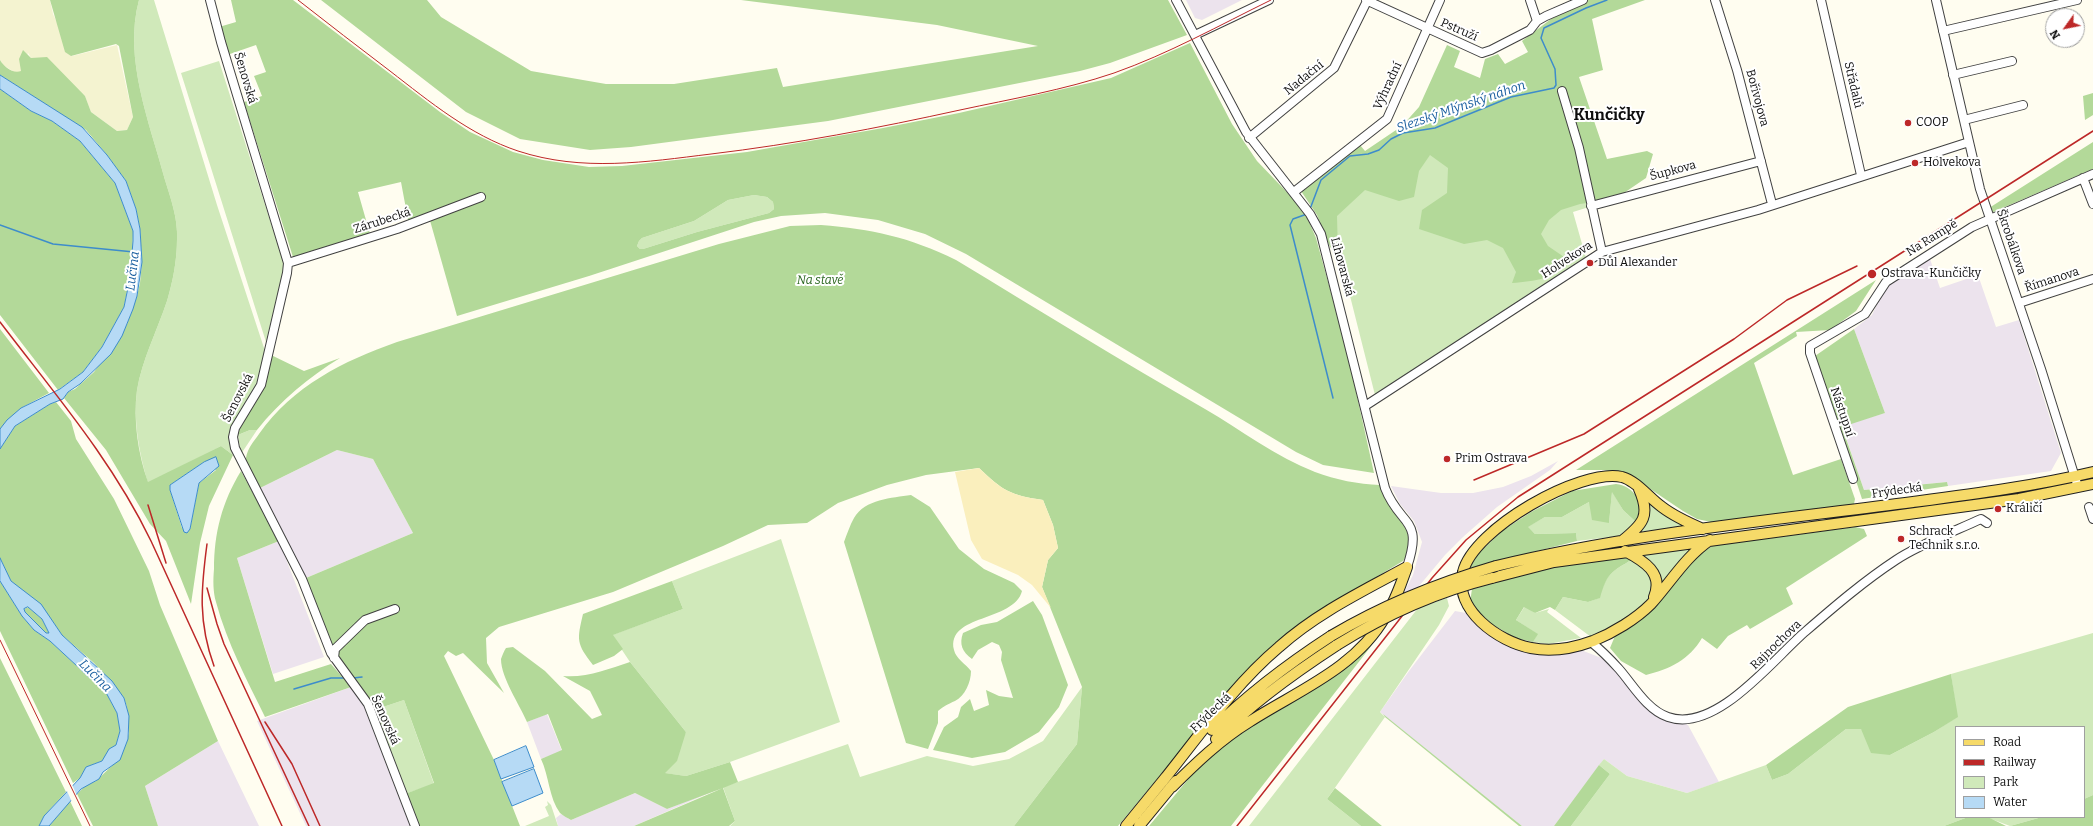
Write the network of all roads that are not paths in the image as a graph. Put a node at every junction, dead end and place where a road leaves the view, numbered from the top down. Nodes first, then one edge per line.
1 (210, 0) edge
2 (1176, 0) edge
3 (1269, 0) edge
4 (1440, 0) edge
5 (1530, 0) edge
6 (1583, 0) edge
7 (1715, 0) edge
8 (1821, 0) edge
9 (1936, 0) edge
10 (2077, 0) edge
11 (1367, 1) edge
12 (1537, 21) junction
13 (1427, 29) junction
14 (1943, 31) junction
15 (1194, 35) junction
16 (2012, 61) dead end
17 (1953, 75) junction
18 (1562, 91) dead end
19 (2023, 106) dead end
20 (1964, 120) junction
21 (1250, 138) junction
22 (1969, 142) junction
23 (1761, 160) junction
24 (2093, 174) edge
25 (1861, 175) junction
26 (2084, 178) junction
27 (1294, 192) junction
28 (481, 197) dead end
29 (1772, 204) junction
30 (2093, 204) edge
31 (1591, 206) junction
32 (1991, 218) junction
33 (1602, 252) junction
34 (288, 263) junction
35 (2093, 279) edge
36 (2019, 303) junction
37 (1810, 353) joint
38 (1365, 406) junction
39 (2093, 472) edge
40 (2075, 476) junction
41 (1853, 479) dead end
42 (2093, 484) edge
43 (1638, 487) junction
44 (2078, 487) junction
45 (2089, 507) dead end
46 (2093, 519) edge
47 (1987, 523) dead end
48 (1703, 529) junction
49 (1710, 540) junction
50 (1621, 541) junction
51 (1625, 551) junction
52 (1407, 567) junction
53 (1650, 605) junction
54 (395, 609) dead end
55 (1591, 642) junction
56 (334, 658) junction
57 (1162, 782) junction
58 (1172, 786) junction
59 (415, 826) edge
60 (1126, 826) edge
61 (1139, 826) edge

1 - 34 street, Šenovská
2 - 15 street, Lihovarská
3 - 15 street
4 - 13 street, Výhradní
5 - 12 street
6 - 12 street, Pstruží
7 - 23 street, Bořivojova
8 - 25 street, Střádalů
9 - 14 street, Škrobálkova
10 - 14 street
11 - 13 street, Pstruží
11 - 21 street, Nadační
12 - 13 street, Pstruží
13 - 27 street, Výhradní
14 - 17 street, Škrobálkova
15 - 21 street, Lihovarská
16 - 17 street
17 - 20 street, Škrobálkova
18 - 31 street
19 - 20 street
20 - 22 street, Škrobálkova
21 - 27 street, Lihovarská
22 - 25 street, Holvekova
22 - 32 street, Škrobálkova
23 - 29 street, Bořivojova
23 - 31 street, Šupkova
24 - 26 street, Na Rampě
25 - 29 street, Holvekova
26 - 30 street
26 - 32 street, Na Rampě
27 - 38 street, Lihovarská
28 - 34 street, Zárubecká
29 - 33 street, Holvekova
31 - 33 street
32 - 36 street, Škrobálkova
32 - 37 street, Na Rampě
33 - 38 street, Holvekova
34 - 56 street, Šenovská
35 - 36 street, Římanova
36 - 40 street, Škrobálkova
37 - 41 street, Nástupní
38 - 52 street, Lihovarská
39 - 40 main road, Frýdecká
40 - 44 street, Škrobálkova
40 - 48 main road, Frýdecká
42 - 44 main road, Frýdecká
43 - 48 main road
43 - 50 main road
43 - 55 main road
44 - 49 main road, Frýdecká
45 - 46 street
47 - 55 street, Rajnochova
48 - 50 main road, Frýdecká
49 - 51 main road, Frýdecká
49 - 53 main road
50 - 57 main road, Frýdecká, bridge
51 - 53 main road
51 - 58 main road, Frýdecká, bridge
52 - 57 main road
52 - 58 main road
53 - 55 main road
54 - 56 street
56 - 59 street, Šenovská
57 - 60 main road, Frýdecká
58 - 61 main road, Frýdecká

